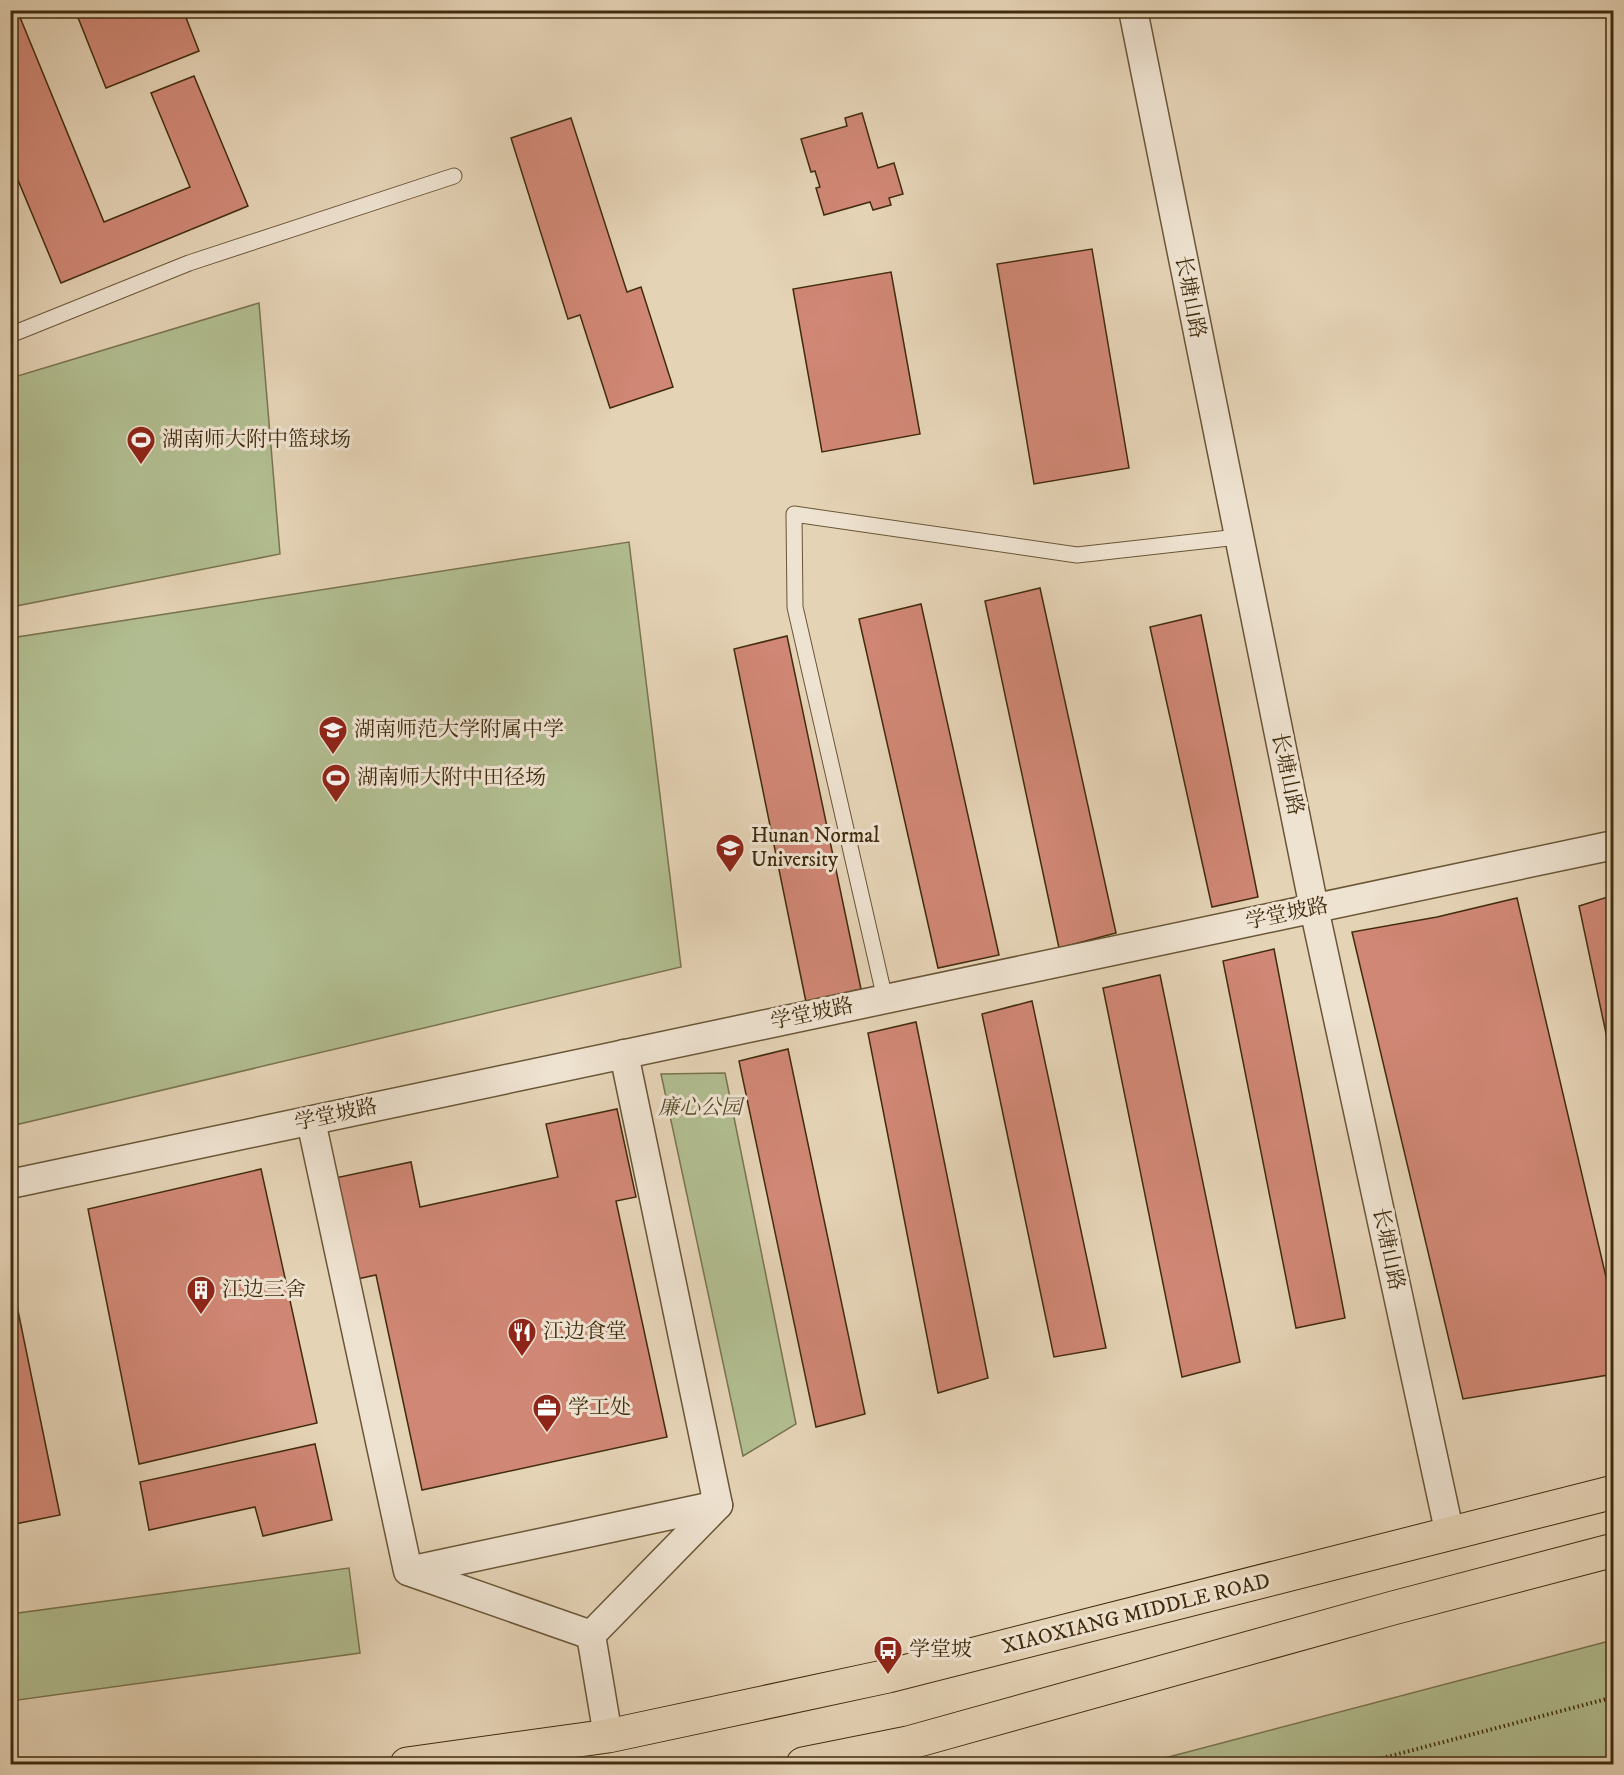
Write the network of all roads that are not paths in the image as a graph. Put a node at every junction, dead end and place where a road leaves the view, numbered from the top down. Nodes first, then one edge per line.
1 (1133, 10) edge
2 (454, 176) dead end
3 (10, 335) edge
4 (1238, 537) junction
5 (1614, 845) edge
6 (1314, 908) junction
7 (885, 999) junction
8 (624, 1054) junction
9 (311, 1120) junction
10 (10, 1184) edge
11 (1614, 1492) edge
12 (718, 1504) junction
13 (1450, 1535) junction
14 (1614, 1550) edge
15 (408, 1571) junction
16 (591, 1635) junction
17 (608, 1736) junction
18 (407, 1764) edge
19 (803, 1764) edge

1 - 4 street, 长塘山路
2 - 3 lane
4 - 6 street, 长塘山路
4 - 7 lane
5 - 6 street, 学堂坡路
6 - 7 street, 学堂坡路
6 - 13 street, 长塘山路
7 - 8 street, 学堂坡路
8 - 9 street, 学堂坡路
8 - 12 street
9 - 10 street, 学堂坡路
9 - 15 street
11 - 13 main road, XIAOXIANG MIDDLE ROAD
12 - 15 street
12 - 16 street
13 - 17 main road, XIAOXIANG MIDDLE ROAD
14 - 19 main road
15 - 16 street
16 - 17 street
17 - 18 main road, XIAOXIANG MIDDLE ROAD

